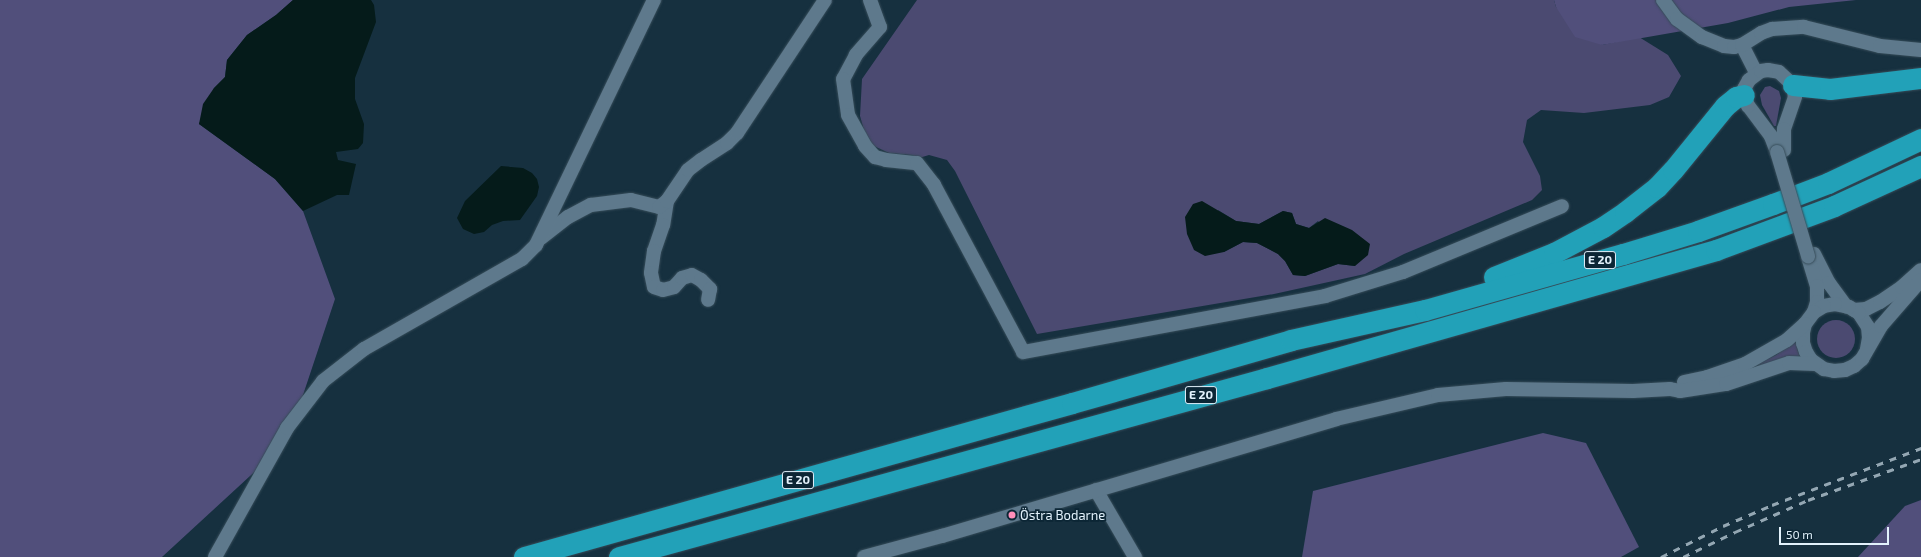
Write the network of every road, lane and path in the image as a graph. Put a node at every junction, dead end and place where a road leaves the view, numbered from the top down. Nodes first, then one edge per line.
1 (654, 0) edge
2 (825, 0) edge
3 (870, 0) edge
4 (1663, 0) edge
5 (1742, 45) junction
6 (1921, 50) edge
7 (1756, 73) junction
8 (1921, 78) edge
9 (1793, 85) junction
10 (1744, 95) junction
11 (1921, 140) edge
12 (1780, 151) junction
13 (1921, 166) edge
14 (667, 201) junction
15 (1562, 206) dead end
16 (538, 240) junction
17 (1811, 255) junction
18 (1921, 270) edge
19 (1921, 280) edge
20 (708, 300) dead end
21 (1850, 308) junction
22 (1425, 310) junction
23 (1814, 312) junction
24 (1805, 324) junction
25 (1867, 350) junction
26 (1815, 364) junction
27 (1670, 389) junction
28 (1096, 490) junction
29 (215, 557) edge
30 (524, 557) edge
31 (619, 557) edge
32 (864, 557) edge
33 (1135, 557) edge

1 - 16 street
2 - 14 street
3 - 15 street
4 - 5 street
5 - 6 street
5 - 7 street
7 - 9 street
7 - 10 street
8 - 9 highway
9 - 12 street
10 - 12 street
10 - 22 highway
11 - 22 highway, E 20
12 - 17 street, bridge
13 - 31 highway, E 20
14 - 16 street
14 - 20 street
16 - 29 street
17 - 21 street
17 - 23 street
18 - 21 street
19 - 25 street
21 - 23 street
21 - 25 street
22 - 30 highway, E 20
23 - 24 street
24 - 26 street
24 - 27 street
25 - 26 street
26 - 27 street
27 - 28 street
28 - 32 street
28 - 33 street

